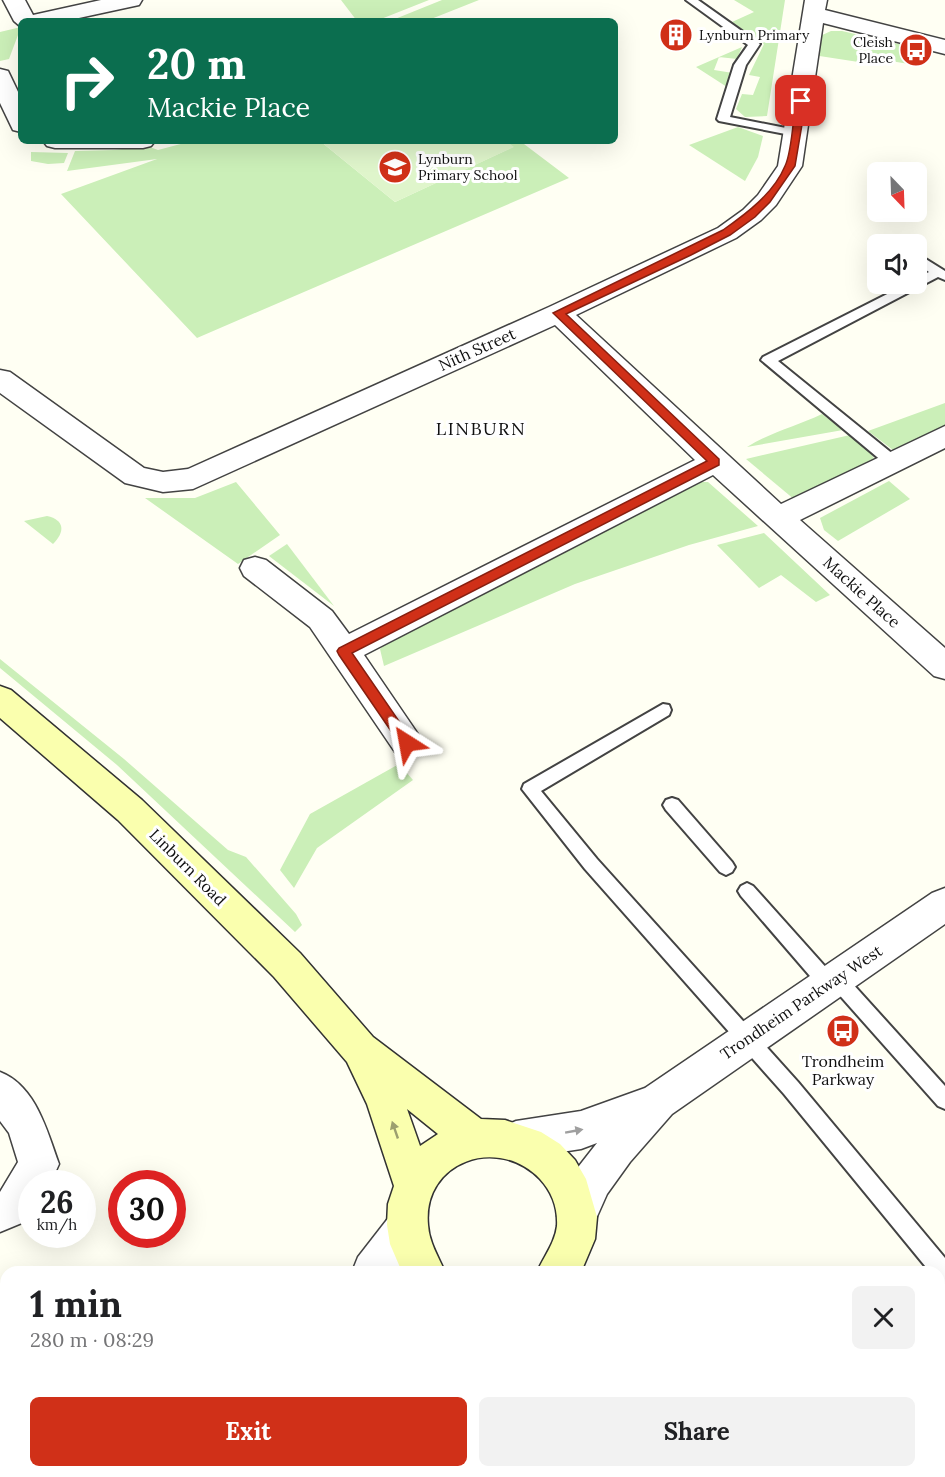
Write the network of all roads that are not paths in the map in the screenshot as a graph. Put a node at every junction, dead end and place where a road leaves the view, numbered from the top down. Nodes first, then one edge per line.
1 (14, 0) edge
2 (131, 0) edge
3 (691, 0) edge
4 (816, 7) edge
5 (21, 18) edge
6 (49, 18) edge
7 (18, 23) edge
8 (0, 28) edge
9 (945, 47) edge
10 (0, 76) edge
11 (18, 118) edge
12 (797, 134) junction
13 (927, 264) edge
14 (942, 274) edge
15 (927, 279) edge
16 (895, 294) edge
17 (558, 313) junction
18 (0, 379) edge
19 (945, 436) edge
20 (715, 462) junction
21 (894, 464) junction
22 (779, 517) junction
23 (255, 568) dead end
24 (344, 651) junction
25 (945, 667) edge
26 (0, 699) edge
27 (663, 710) dead end
28 (407, 743) dead end
29 (672, 805) dead end
30 (726, 867) dead end
31 (747, 891) dead end
32 (945, 904) edge
33 (833, 981) junction
34 (747, 1039) junction
35 (360, 1049) junction
36 (0, 1090) edge
37 (945, 1100) edge
38 (658, 1101) junction
39 (474, 1138) junction
40 (516, 1140) junction
41 (414, 1185) junction
42 (0, 1212) edge
43 (407, 1226) junction
44 (570, 1253) edge
45 (377, 1266) edge
46 (421, 1266) edge
47 (938, 1266) edge

1 - 5 street
2 - 6 street
3 - 12 lane
4 - 9 street
4 - 12 street, Nith Street
7 - 8 street
10 - 11 street
12 - 17 street, Nith Street
13 - 14 lane
14 - 15 lane
16 - 21 lane
17 - 18 street, Nith Street
17 - 20 street, Mackie Place
19 - 21 street
20 - 22 street, Mackie Place
20 - 24 street
21 - 22 street
22 - 25 street, Mackie Place
23 - 24 street
24 - 28 street
26 - 35 street, Linburn Road
27 - 34 lane
29 - 30 lane
31 - 33 lane
32 - 33 street, Trondheim Parkway West
33 - 34 street, Trondheim Parkway West
33 - 37 lane
34 - 38 street, Trondheim Parkway West
34 - 47 lane
35 - 39 street, Linburn Road
41 -> 35 street, Linburn Road
36 - 42 street
40 -> 38 street, Trondheim Parkway West
38 - 44 street, Trondheim Parkway West
39 - 40 street
39 - 41 street
40 - 44 street
41 - 43 street
43 - 45 street
43 - 46 street

